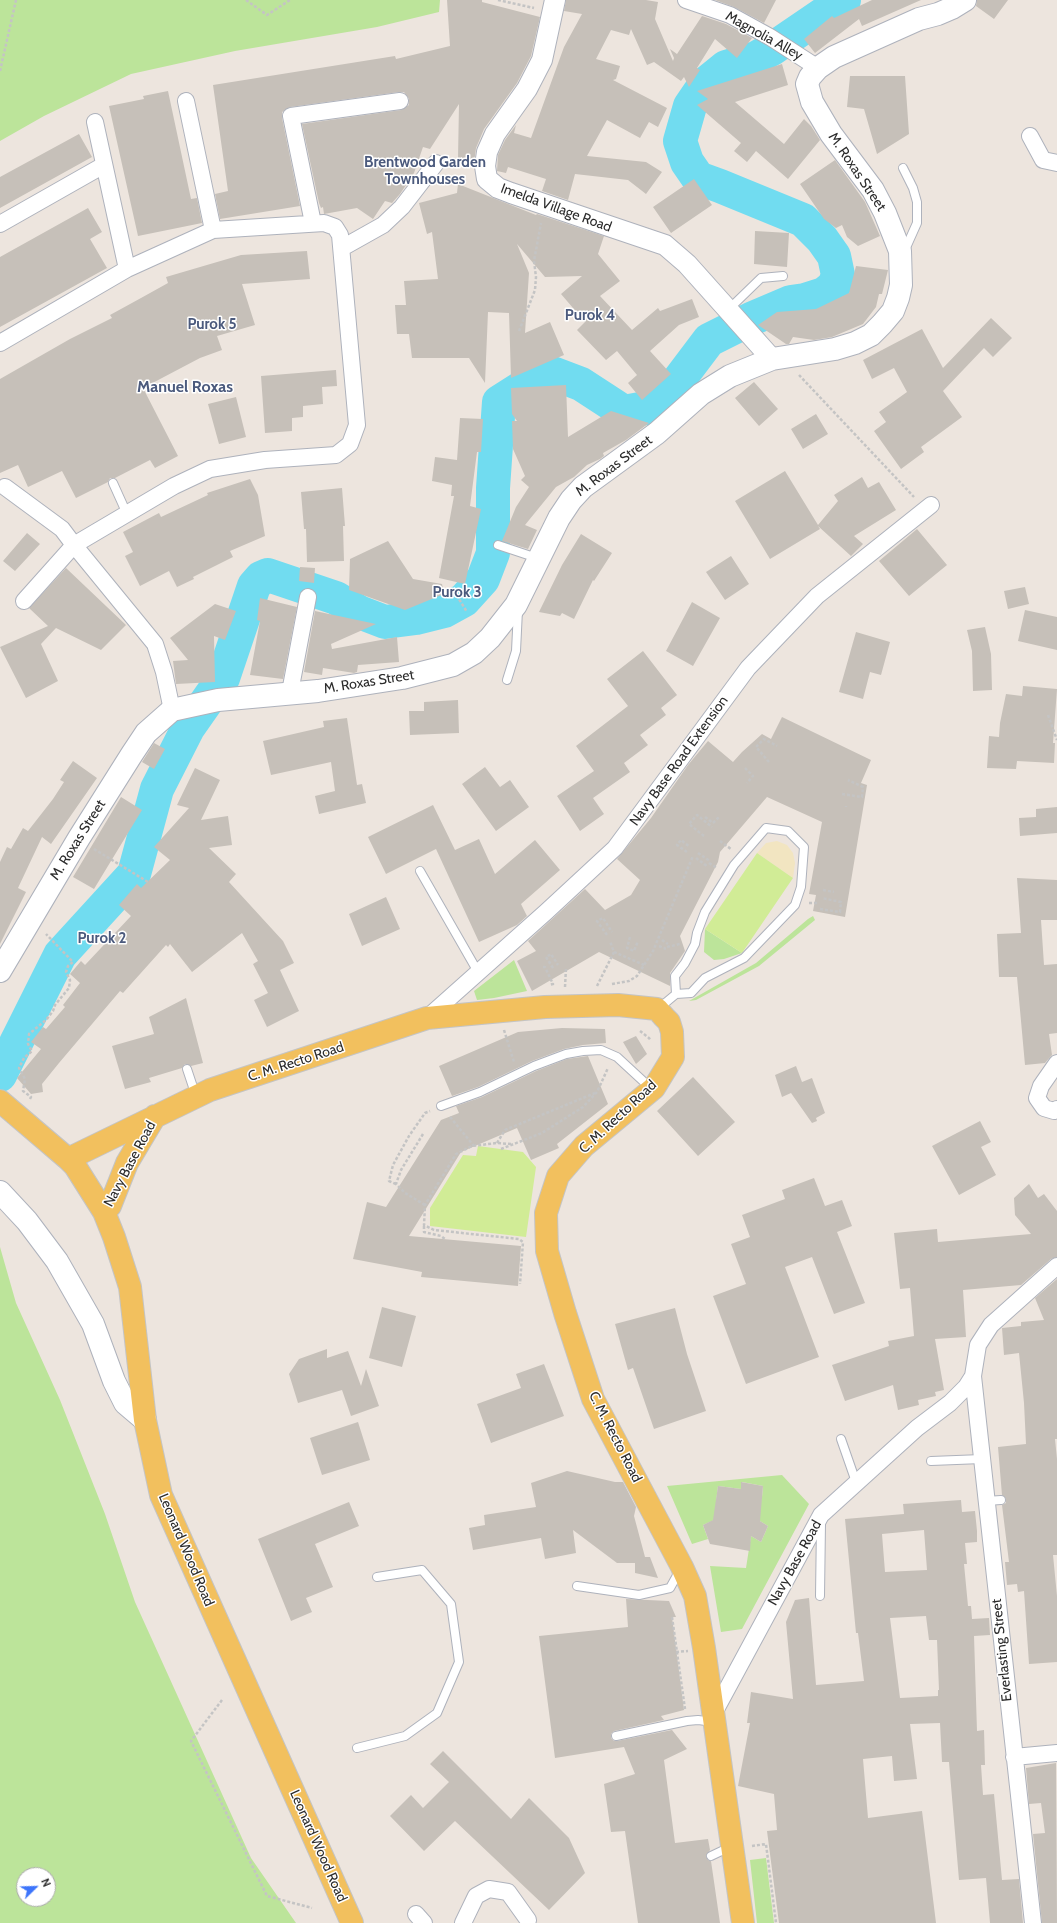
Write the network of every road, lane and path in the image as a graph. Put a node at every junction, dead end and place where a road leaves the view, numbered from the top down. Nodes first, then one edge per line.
1 (16, 0) edge
2 (246, 0) edge
3 (290, 0) edge
4 (498, 0) edge
5 (686, 0) edge
6 (965, 0) edge
7 (554, 6) edge
8 (811, 63) junction
9 (0, 71) edge
10 (400, 100) dead end
11 (186, 101) dead end
12 (95, 122) dead end
13 (1030, 136) dead end
14 (436, 163) dead end
15 (1057, 163) edge
16 (104, 165) junction
17 (903, 168) dead end
18 (545, 205) junction
19 (313, 223) junction
20 (0, 224) edge
21 (213, 230) junction
22 (342, 248) junction
23 (901, 258) junction
24 (127, 269) junction
25 (783, 276) dead end
26 (737, 318) junction
27 (519, 331) dead end
28 (0, 343) edge
29 (777, 358) junction
30 (113, 483) dead end
31 (4, 487) dead end
32 (928, 508) joint
33 (127, 514) junction
34 (74, 545) junction
35 (498, 545) dead end
36 (540, 558) junction
37 (454, 590) dead end
38 (308, 597) dead end
39 (519, 600) junction
40 (24, 601) dead end
41 (467, 612) dead end
42 (507, 680) dead end
43 (290, 692) junction
44 (172, 710) junction
45 (1048, 715) dead end
46 (1057, 740) edge
47 (778, 746) dead end
48 (769, 762) dead end
49 (745, 768) dead end
50 (848, 780) dead end
51 (747, 783) dead end
52 (842, 794) dead end
53 (705, 817) dead end
54 (719, 817) dead end
55 (712, 827) dead end
56 (704, 836) dead end
57 (89, 846) dead end
58 (690, 847) dead end
59 (687, 852) dead end
60 (698, 853) dead end
61 (710, 861) dead end
62 (707, 866) dead end
63 (420, 871) dead end
64 (148, 882) dead end
65 (823, 890) dead end
66 (834, 892) dead end
67 (822, 898) dead end
68 (820, 909) dead end
69 (44, 932) dead end
70 (612, 932) dead end
71 (607, 935) dead end
72 (630, 937) dead end
73 (638, 940) dead end
74 (662, 940) dead end
75 (610, 942) dead end
76 (668, 944) dead end
77 (659, 946) dead end
78 (666, 949) dead end
79 (614, 952) junction
80 (558, 965) dead end
81 (644, 965) junction
82 (543, 968) dead end
83 (553, 968) dead end
84 (566, 968) dead end
85 (0, 971) edge
86 (478, 972) junction
87 (625, 982) dead end
88 (553, 984) dead end
89 (597, 986) dead end
90 (571, 988) dead end
91 (676, 994) junction
92 (657, 1009) junction
93 (427, 1018) junction
94 (503, 1026) dead end
95 (617, 1057) junction
96 (1057, 1063) edge
97 (187, 1069) dead end
98 (517, 1074) junction
99 (654, 1088) junction
100 (597, 1092) junction
101 (196, 1096) junction
102 (0, 1101) edge
103 (30, 1101) dead end
104 (441, 1106) junction
105 (1057, 1109) edge
106 (155, 1116) junction
107 (423, 1134) dead end
108 (498, 1142) junction
109 (510, 1144) junction
110 (474, 1146) junction
111 (501, 1149) dead end
112 (66, 1157) junction
113 (396, 1184) junction
114 (0, 1192) edge
115 (425, 1205) junction
116 (104, 1212) junction
117 (424, 1225) junction
118 (444, 1239) dead end
119 (1057, 1266) edge
120 (520, 1284) dead end
121 (973, 1376) junction
122 (146, 1420) junction
123 (841, 1439) dead end
124 (982, 1459) junction
125 (931, 1461) dead end
126 (856, 1482) junction
127 (821, 1516) junction
128 (682, 1567) junction
129 (377, 1577) dead end
130 (577, 1586) dead end
131 (820, 1596) dead end
132 (672, 1617) dead end
133 (688, 1651) dead end
134 (676, 1652) dead end
135 (222, 1700) dead end
136 (685, 1711) dead end
137 (714, 1718) junction
138 (616, 1736) dead end
139 (357, 1748) dead end
140 (1057, 1753) edge
141 (1014, 1757) junction
142 (738, 1846) junction
143 (711, 1856) dead end
144 (312, 1908) dead end
145 (528, 1920) dead end
146 (352, 1923) edge
147 (463, 1923) edge
148 (743, 1923) edge
149 (776, 1923) edge
150 (1033, 1923) edge

1 - 9 path
2 - 3 path
4 - 7 path
5 - 8 street, Magnolia Alley
6 - 8 main road, M. Roxas Street
7 - 18 street, Imelda Village Road
8 - 23 main road, M. Roxas Street
10 - 19 street
11 - 21 street
12 - 16 street
13 - 15 street
14 - 22 street
16 - 20 street
16 - 24 street
17 - 23 lane
18 - 26 street, Imelda Village Road
18 - 27 path
19 - 21 street
19 - 22 street
21 - 24 street
22 - 33 street
23 - 29 main road, M. Roxas Street
24 - 28 street
25 - 26 lane
26 - 29 street, Imelda Village Road
29 - 32 path
29 - 36 main road, M. Roxas Street
30 - 33 lane
31 - 34 street
32 - 86 street, Navy Base Road Extension
33 - 34 street
34 - 40 street
34 - 44 street
35 - 36 lane
36 - 39 main road, M. Roxas Street
37 - 41 path
38 - 43 street
39 - 42 lane
39 - 43 main road, M. Roxas Street
43 - 44 main road, M. Roxas Street
44 - 85 main road, M. Roxas Street
45 - 46 path
47 - 48 path
49 - 51 path
50 - 52 path
53 - 54 path
55 - 56 path
57 - 64 path
58 - 59 path
60 - 61 path
62 - 81 path
63 - 86 lane
65 - 66 path
67 - 68 path
69 - 103 path
70 - 71 path
72 - 73 path
74 - 76 path
75 - 79 path
77 - 78 path
79 - 81 path
79 - 89 path
80 - 83 path
81 - 87 path
82 - 88 path
84 - 90 path
86 - 93 street, Navy Base Road Extension
91 - 91 lane
91 - 92 lane
92 - 93 main road, C. M. Recto Road
92 - 99 main road, C. M. Recto Road
93 - 101 main road, C. M. Recto Road
94 - 98 path
95 - 98 lane
95 - 99 lane
95 - 100 path
96 - 105 street
97 - 101 lane
98 - 104 lane
99 - 128 main road, C. M. Recto Road
100 - 108 path
100 - 109 path
101 - 106 main road, C. M. Recto Road
102 - 112 main road, Leonard Wood Road
104 - 110 path
104 - 113 path
106 - 112 main road, C. M. Recto Road
106 - 116 main road, Navy Base Road
107 - 113 path
108 - 109 path
108 - 110 path
109 - 111 path
110 - 115 path
112 - 116 main road, Leonard Wood Road
113 - 115 path
114 - 122 main road
115 - 117 path
116 - 122 main road, Leonard Wood Road
117 - 118 path
117 - 120 path
119 - 121 street, Navy Base Road
121 - 124 street, Everlasting Street
121 - 126 street, Navy Base Road
122 - 146 main road, Leonard Wood Road
123 - 126 lane
124 - 125 lane
124 - 141 street, Everlasting Street
126 - 127 street, Navy Base Road
127 - 131 lane
127 - 137 street, Navy Base Road
128 - 130 lane
128 - 137 main road, C. M. Recto Road
129 - 139 lane
132 - 136 path
133 - 134 path, bridge
135 - 144 path
137 - 138 lane
137 - 142 main road
140 - 141 street
141 - 150 street, Everlasting Street
142 - 143 lane
142 - 148 main road
142 - 149 path
145 - 147 street

